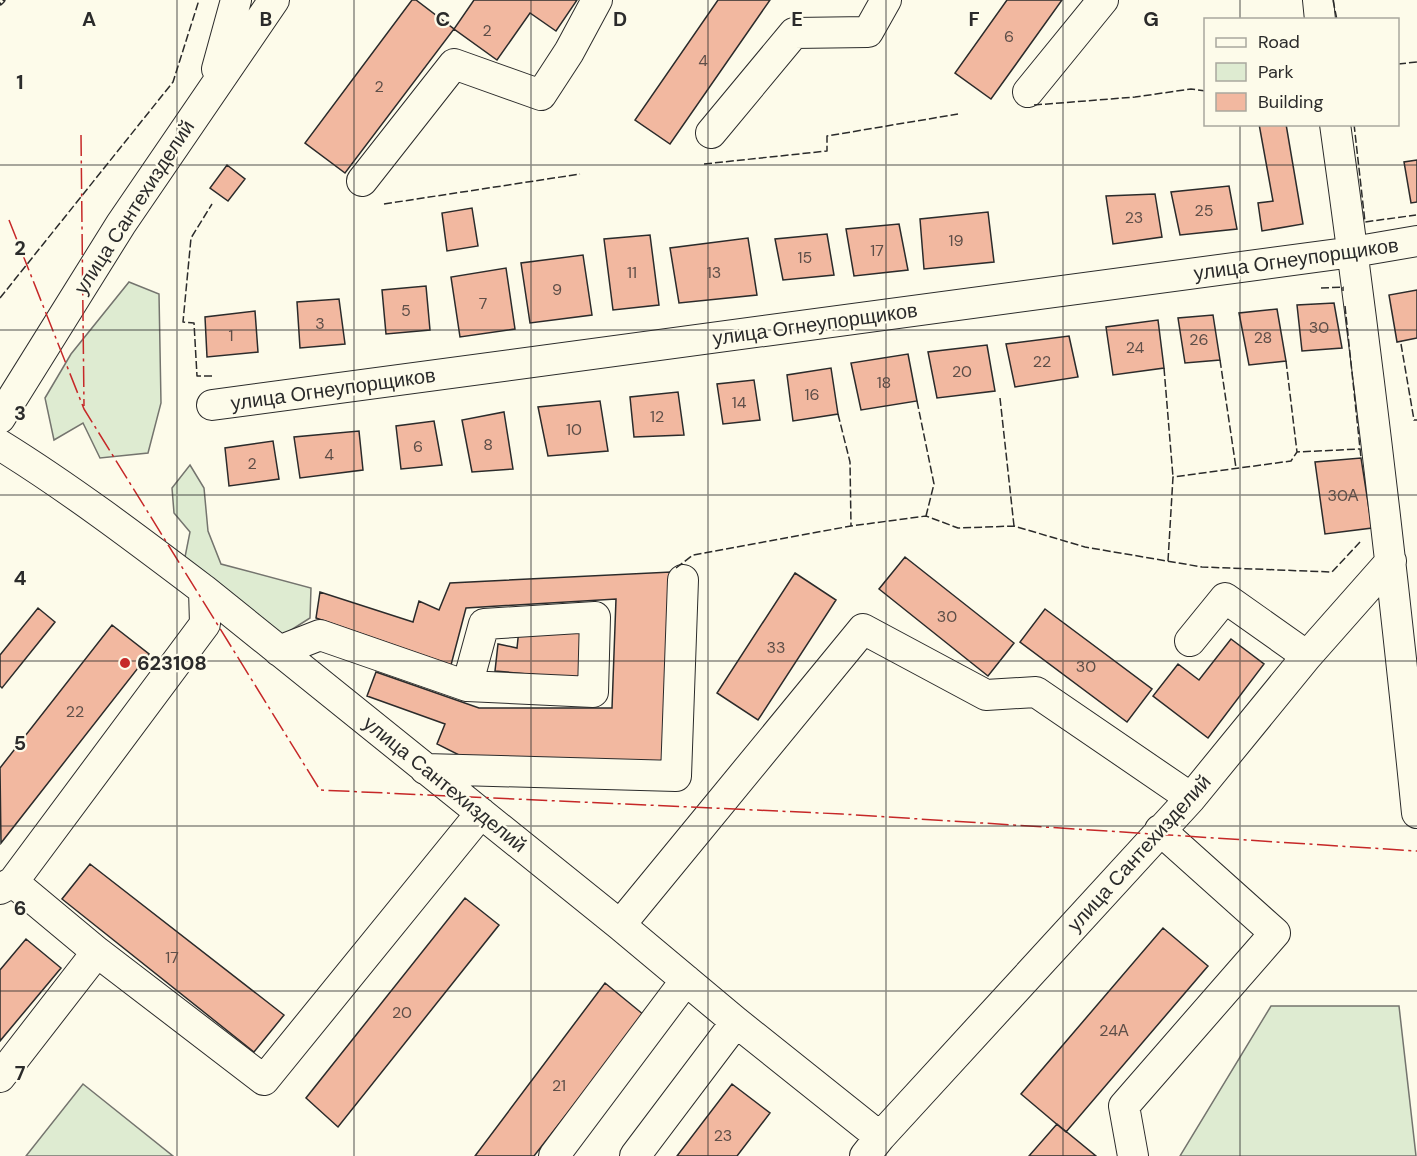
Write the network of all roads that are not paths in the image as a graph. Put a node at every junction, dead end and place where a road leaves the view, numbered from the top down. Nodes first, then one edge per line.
1 (236, 0) edge
2 (274, 0) edge
3 (597, 0) edge
4 (886, 0) edge
5 (1103, 0) edge
6 (1318, 0) edge
7 (1320, 18) edge
8 (212, 89) junction
9 (1028, 92) dead end
10 (1335, 126) edge
11 (711, 133) dead end
12 (362, 181) dead end
13 (1417, 241) edge
14 (1353, 252) junction
15 (213, 405) dead end
16 (0, 418) edge
17 (0, 445) edge
18 (1391, 561) junction
19 (683, 580) dead end
20 (204, 591) junction
21 (1190, 641) dead end
22 (279, 651) junction
23 (1307, 656) junction
24 (467, 686) junction
25 (425, 769) junction
26 (1415, 770) edge
27 (1191, 798) junction
28 (481, 813) junction
29 (1417, 813) edge
30 (1160, 830) junction
31 (6, 886) edge
32 (620, 925) junction
33 (97, 952) junction
34 (686, 980) junction
35 (736, 1022) junction
36 (0, 1077) edge
37 (872, 1147) edge
38 (554, 1156) edge
39 (635, 1156) edge
40 (1133, 1156) edge

1 - 8 street
2 - 8 street, улица Сантехизделий
3 - 12 street
4 - 11 street
5 - 9 street
6 - 7 street
8 - 16 street, улица Сантехизделий
10 - 14 street
13 - 14 street, улица Огнеупорщиков
14 - 15 street, улица Огнеупорщиков
14 - 18 street
17 - 20 street, улица Сантехизделий
18 - 23 street, улица Сантехизделий
18 - 26 street
19 - 25 street
20 - 22 street, улица Сантехизделий
20 - 31 street
21 - 23 street
22 - 24 street
22 - 25 street, улица Сантехизделий
23 - 27 street, улица Сантехизделий
24 - 24 street
25 - 28 street, улица Сантехизделий
26 - 29 street
27 - 30 street, улица Сантехизделий
27 - 32 street
28 - 32 street, улица Сантехизделий
28 - 33 street
30 - 37 street, улица Сантехизделий
30 - 40 street
31 - 33 street
32 - 34 street, улица Сантехизделий
33 - 36 street
34 - 35 street, улица Сантехизделий
34 - 38 street
35 - 37 street, улица Сантехизделий
35 - 39 street

